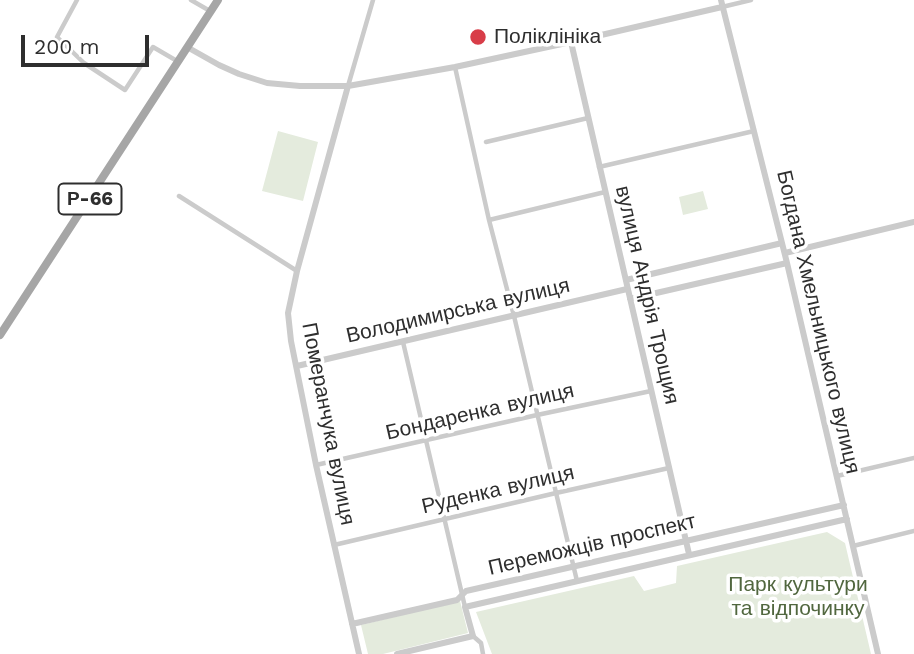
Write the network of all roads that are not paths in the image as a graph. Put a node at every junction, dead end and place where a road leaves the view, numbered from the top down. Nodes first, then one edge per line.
1 (77, 0) edge
2 (191, 0) edge
3 (218, 0) edge
4 (373, 0) edge
5 (751, 0) edge
6 (721, 3) edge
7 (211, 11) junction
8 (571, 43) junction
9 (187, 47) junction
10 (178, 61) junction
11 (455, 67) junction
12 (348, 86) junction
13 (588, 118) junction
14 (754, 131) junction
15 (486, 142) dead end
16 (600, 167) junction
17 (605, 192) junction
18 (179, 195) dead end
19 (489, 220) junction
20 (914, 222) edge
21 (782, 243) junction
22 (785, 253) junction
23 (787, 262) junction
24 (298, 271) junction
25 (626, 280) junction
26 (627, 289) junction
27 (630, 299) junction
28 (514, 316) junction
29 (0, 335) edge
30 (403, 341) junction
31 (297, 366) junction
32 (651, 391) junction
33 (537, 415) junction
34 (426, 440) junction
35 (914, 458) edge
36 (316, 465) junction
37 (669, 468) junction
38 (837, 476) junction
39 (556, 493) junction
40 (844, 505) junction
41 (444, 519) junction
42 (847, 519) junction
43 (914, 531) edge
44 (686, 541) junction
45 (334, 545) junction
46 (853, 546) junction
47 (689, 554) junction
48 (574, 567) junction
49 (576, 581) junction
50 (462, 594) junction
51 (465, 607) junction
52 (352, 624) junction
53 (472, 636) junction
54 (359, 654) edge
55 (397, 654) edge
56 (483, 654) edge
57 (878, 654) edge

1 - 10 street
2 - 7 street
3 - 7 main road, Р-66
4 - 12 street, Померанчука вулиця
5 - 6 street
6 - 8 street
6 - 14 street, Богдана Хмельницького вулиця
7 - 9 main road, Р-66
8 - 11 street
8 - 13 street, вулиця Андрія Трощия
9 - 10 main road, Р-66
9 - 12 street
10 - 29 main road, Р-66
11 - 12 street
11 - 19 street
12 - 24 street, Померанчука вулиця
13 - 15 street
13 - 16 street, вулиця Андрія Трощия
14 - 16 street
14 - 21 street, Богдана Хмельницького вулиця
16 - 17 street, вулиця Андрія Трощия
17 - 19 street
17 - 25 street, вулиця Андрія Трощия
18 - 24 street
19 - 28 street
20 - 22 street
21 - 22 street, Богдана Хмельницького вулиця
21 - 25 street
22 - 23 street, Богдана Хмельницького вулиця
23 - 27 street
23 - 38 street, Богдана Хмельницького вулиця
24 - 31 street, Померанчука вулиця
25 - 26 street, вулиця Андрія Трощия
26 - 27 street, вулиця Андрія Трощия
26 - 28 street, Володимирська вулиця
27 - 32 street, вулиця Андрія Трощия
28 - 30 street, Володимирська вулиця
28 - 33 street
30 - 31 street, Володимирська вулиця
30 - 34 street
31 - 36 street, Померанчука вулиця
32 - 33 street, Бондаренка вулиця
32 - 37 street, вулиця Андрія Трощия
33 - 34 street, Бондаренка вулиця
33 - 39 street
34 - 36 street, Бондаренка вулиця
34 - 41 street
35 - 38 street
36 - 45 street, Померанчука вулиця
37 - 39 street, Руденка вулиця
37 - 44 street, вулиця Андрія Трощия
38 - 40 street, Богдана Хмельницького вулиця
39 - 41 street, Руденка вулиця
39 - 48 street
40 - 42 street, Богдана Хмельницького вулиця
40 - 44 street, Переможців проспект
41 - 45 street, Руденка вулиця
41 - 50 street
42 - 46 street, Богдана Хмельницького вулиця
42 - 47 street, Переможців проспект
43 - 46 street
44 - 47 street, вулиця Андрія Трощия
44 - 48 street, Переможців проспект
45 - 52 street, Померанчука вулиця
46 - 57 street, Богдана Хмельницького вулиця
47 - 49 street, Переможців проспект
48 - 49 street
48 - 50 street, Переможців проспект
49 - 51 street, Переможців проспект
50 - 51 street
50 - 52 street, Переможців проспект
51 - 53 street
52 - 54 street, Померанчука вулиця
53 - 55 street
53 - 56 street

